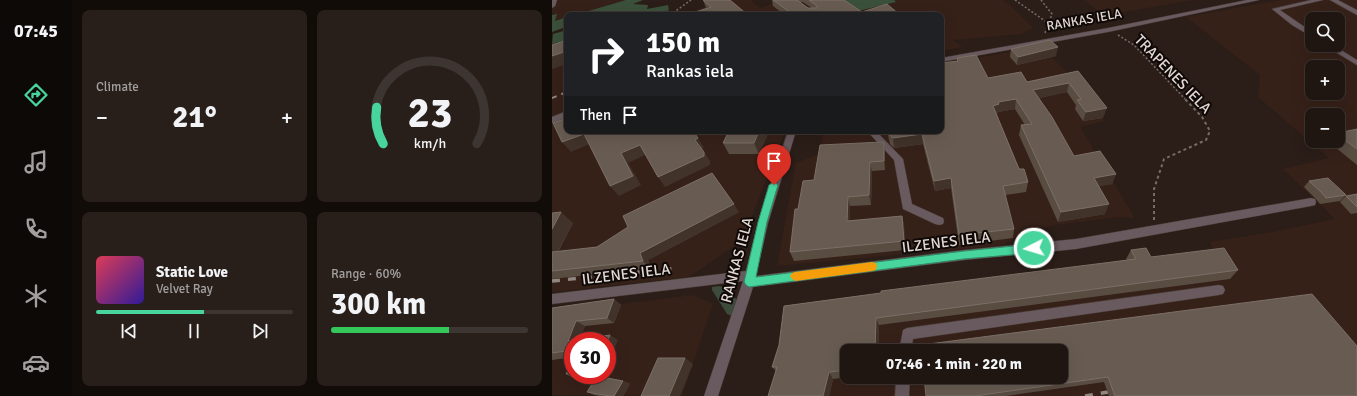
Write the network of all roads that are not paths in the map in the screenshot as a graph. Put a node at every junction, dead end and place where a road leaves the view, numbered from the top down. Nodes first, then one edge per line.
1 (554, 0) edge
2 (1256, 0) edge
3 (1320, 0) edge
4 (1333, 0) edge
5 (552, 6) edge
6 (1357, 13) edge
7 (1305, 31) edge
8 (1339, 52) edge
9 (944, 59) edge
10 (1357, 63) edge
11 (564, 115) edge
12 (552, 120) edge
13 (791, 134) edge
14 (874, 134) edge
15 (1311, 202) dead end
16 (939, 221) dead end
17 (750, 278) junction
18 (1219, 290) dead end
19 (552, 300) edge
20 (906, 344) edge
21 (903, 384) edge
22 (711, 396) edge
23 (902, 396) edge

1 - 5 street
2 - 9 street, RANKAS IELA
3 - 7 street
4 - 6 street
8 - 10 street
11 - 12 street
13 - 17 street, RANKAS IELA
14 - 16 street
15 - 17 street, ILZENES IELA
17 - 19 street, ILZENES IELA
17 - 22 street, RANKAS IELA
18 - 20 street
21 - 23 street

